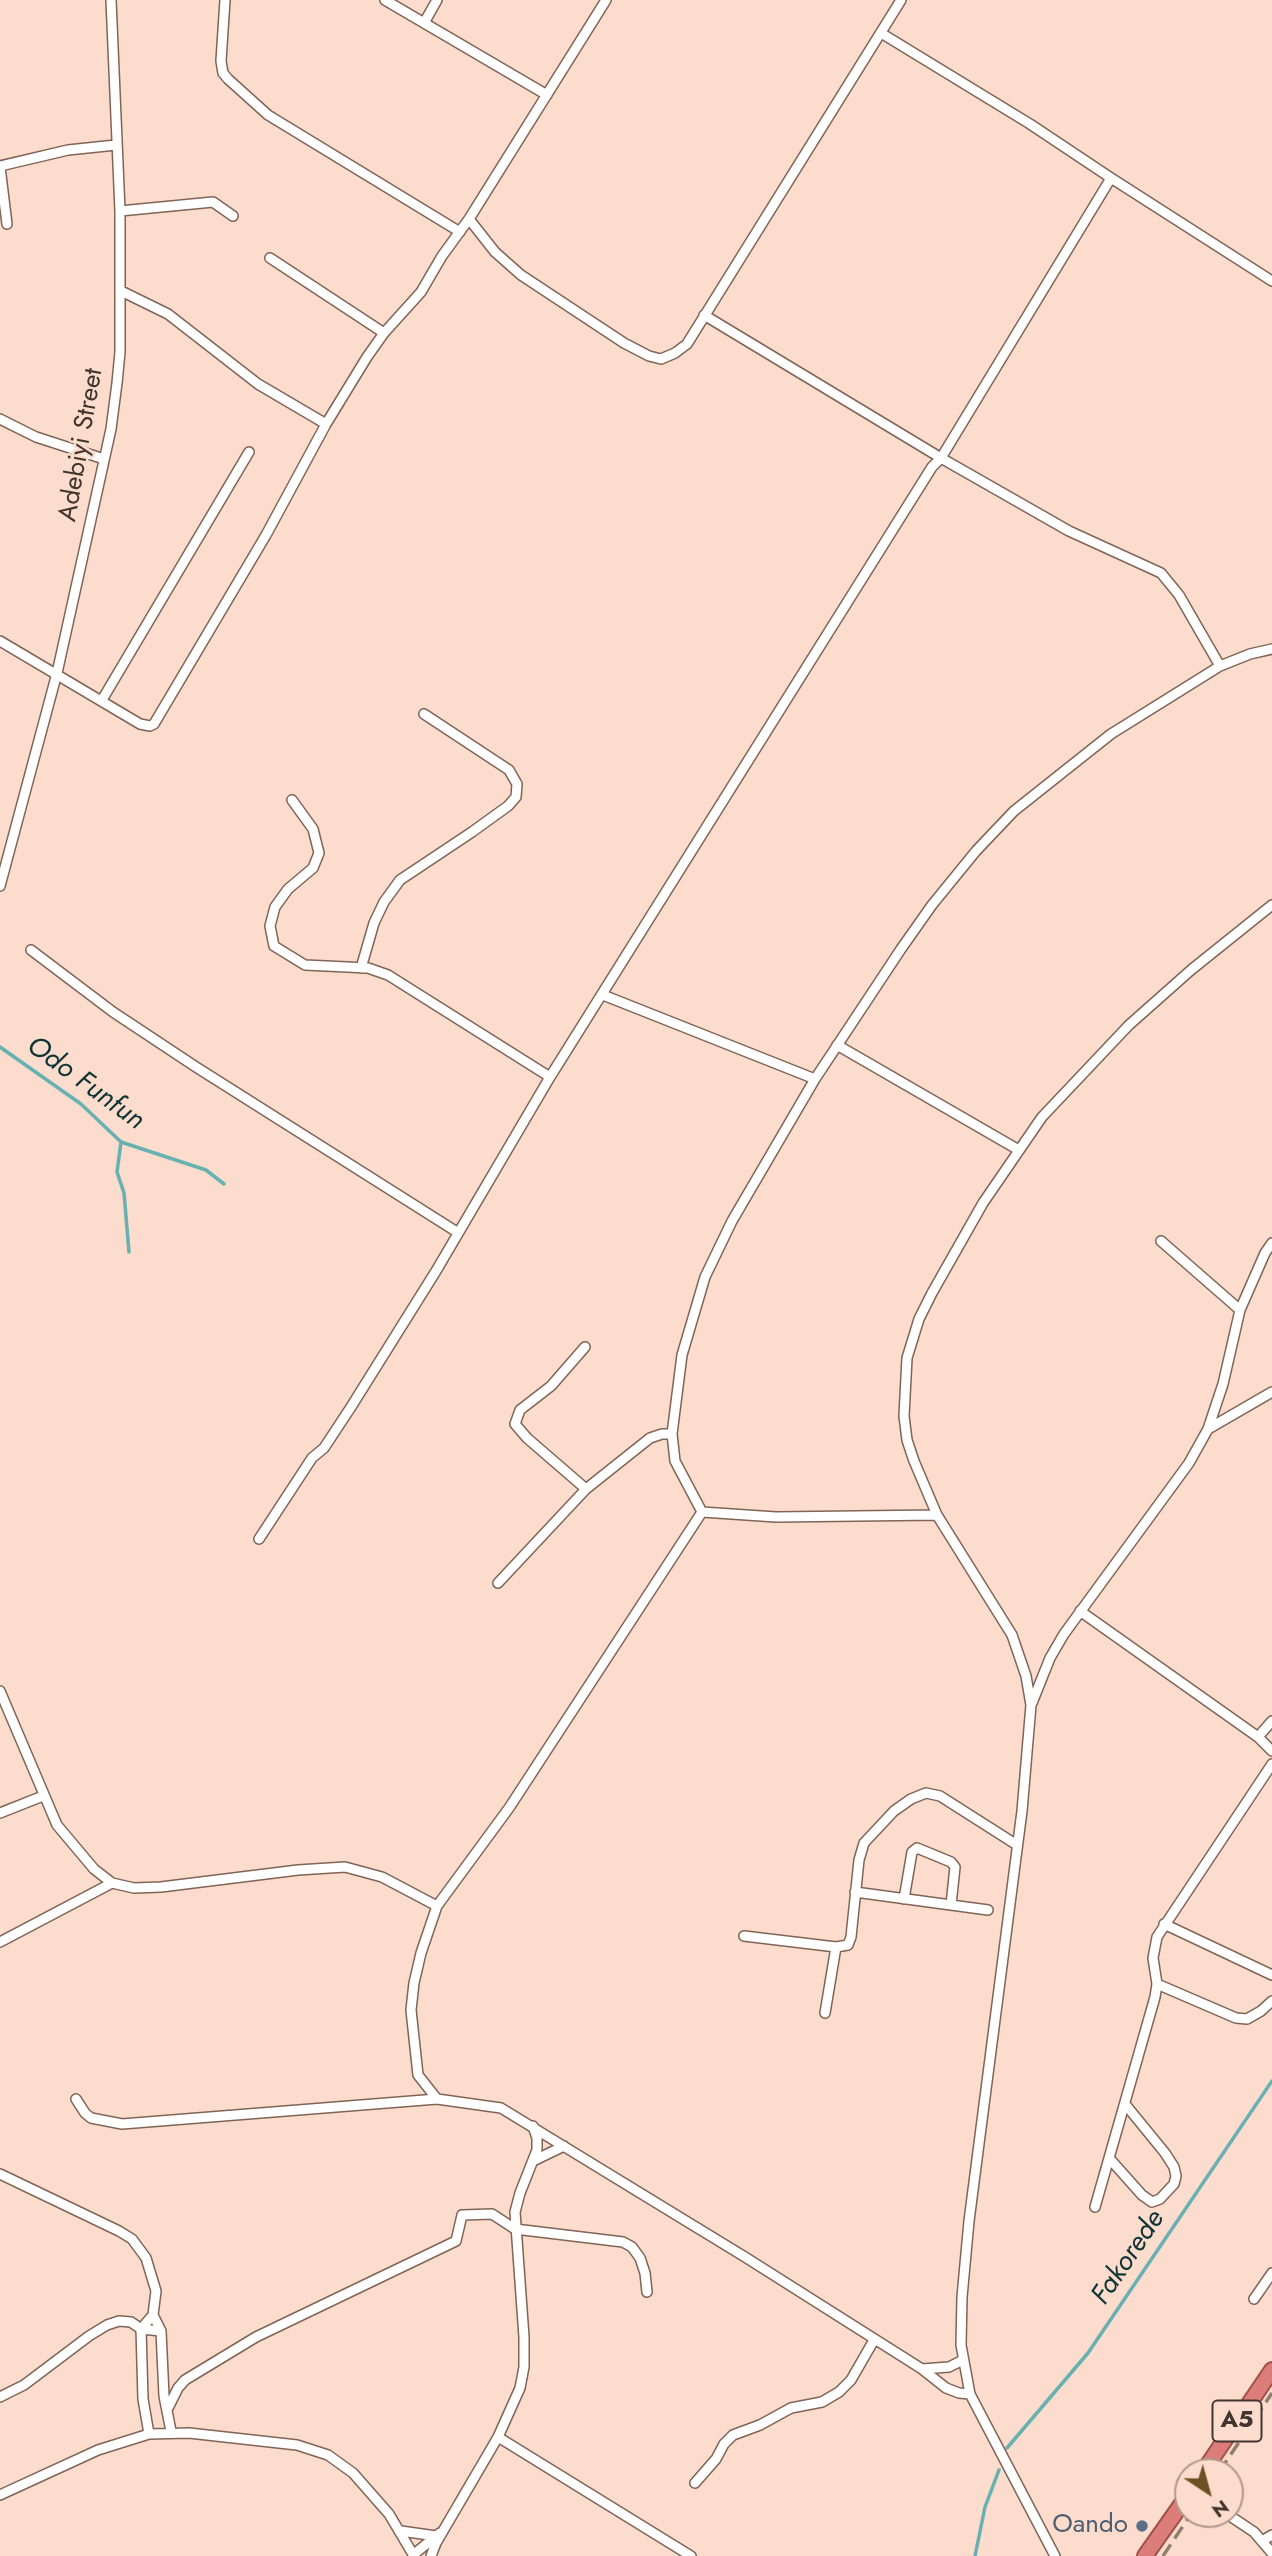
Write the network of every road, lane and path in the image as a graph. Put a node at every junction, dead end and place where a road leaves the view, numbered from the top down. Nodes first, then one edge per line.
1 (111, 0) edge
2 (225, 0) edge
3 (385, 0) edge
4 (436, 0) edge
5 (606, 0) edge
6 (901, 0) edge
7 (424, 23) junction
8 (881, 33) junction
9 (547, 95) junction
10 (116, 145) junction
11 (0, 166) edge
12 (1111, 178) junction
13 (120, 211) junction
14 (233, 216) dead end
15 (469, 219) junction
16 (7, 224) dead end
17 (460, 232) junction
18 (270, 258) dead end
19 (1272, 281) edge
20 (121, 291) junction
21 (704, 315) junction
22 (384, 333) junction
23 (0, 419) edge
24 (326, 424) junction
25 (249, 452) dead end
26 (941, 458) junction
27 (104, 459) junction
28 (0, 641) edge
29 (1272, 649) edge
30 (1220, 666) junction
31 (57, 673) junction
32 (102, 700) junction
33 (424, 714) dead end
34 (292, 800) dead end
35 (0, 886) edge
36 (1272, 905) edge
37 (31, 950) dead end
38 (361, 968) junction
39 (603, 995) junction
40 (837, 1045) junction
41 (550, 1077) junction
42 (816, 1079) junction
43 (1017, 1149) junction
44 (457, 1232) junction
45 (1161, 1241) dead end
46 (1272, 1243) edge
47 (1240, 1310) junction
48 (585, 1348) dead end
49 (1272, 1392) edge
50 (1208, 1429) junction
51 (672, 1434) junction
52 (586, 1489) junction
53 (702, 1512) junction
54 (937, 1515) junction
55 (259, 1539) dead end
56 (498, 1583) dead end
57 (1080, 1611) junction
58 (0, 1691) edge
59 (1031, 1705) junction
60 (1272, 1721) edge
61 (1258, 1737) junction
62 (1272, 1751) edge
63 (1272, 1764) edge
64 (43, 1796) junction
65 (0, 1813) edge
66 (1017, 1845) junction
67 (112, 1883) junction
68 (855, 1892) junction
69 (904, 1899) junction
70 (951, 1905) junction
71 (437, 1906) junction
72 (988, 1910) dead end
73 (1164, 1924) junction
74 (744, 1936) dead end
75 (0, 1942) edge
76 (836, 1947) junction
77 (1272, 1975) edge
78 (1157, 1984) junction
79 (1272, 2001) edge
80 (825, 2014) dead end
81 (76, 2099) dead end
82 (437, 2099) junction
83 (1125, 2104) junction
84 (533, 2126) junction
85 (564, 2146) junction
86 (1109, 2158) junction
87 (534, 2161) junction
88 (0, 2174) edge
89 (1095, 2207) dead end
90 (515, 2229) junction
91 (1272, 2273) edge
92 (647, 2292) dead end
93 (1254, 2299) dead end
94 (153, 2315) junction
95 (141, 2329) junction
96 (160, 2331) junction
97 (874, 2340) junction
98 (963, 2360) junction
99 (922, 2369) junction
100 (1272, 2370) edge
101 (970, 2394) junction
102 (0, 2397) edge
103 (167, 2410) junction
104 (171, 2431) junction
105 (149, 2434) junction
106 (498, 2437) junction
107 (1212, 2458) edge
108 (695, 2483) dead end
109 (0, 2495) edge
110 (1174, 2515) edge
111 (1244, 2527) edge
112 (401, 2532) junction
113 (439, 2534) junction
114 (1272, 2535) edge
115 (1262, 2541) junction
116 (1272, 2553) edge
117 (413, 2555) edge
118 (431, 2556) edge
119 (691, 2556) edge
120 (1055, 2556) edge
121 (1145, 2556) edge

1 - 10 street, Adebiyi Street
2 - 17 street
3 - 7 street
4 - 7 street
5 - 9 street
6 - 8 street
7 - 9 street
8 - 12 street
8 - 21 street
9 - 15 street
10 - 11 street
10 - 13 street, Adebiyi Street
11 - 16 street
12 - 19 street
12 - 26 street
13 - 14 street
13 - 20 street, Adebiyi Street
15 - 17 street
15 - 21 street
17 - 22 street
18 - 22 street
20 - 24 street
20 - 27 street, Adebiyi Street
21 - 26 street
22 - 24 street
23 - 27 street
24 - 32 street
25 - 32 street
26 - 30 street
26 - 39 street
27 - 31 street, Adebiyi Street
28 - 31 street
29 - 30 street
30 - 40 street
31 - 32 street
31 - 35 street, Adebiyi Street
33 - 38 street
34 - 38 street
36 - 43 street
37 - 44 street
38 - 41 street
39 - 41 street
39 - 42 street
40 - 42 street
40 - 43 street
41 - 44 street
42 - 51 street
43 - 54 street
44 - 55 street
45 - 47 street
46 - 47 street
47 - 50 street
48 - 52 street
49 - 50 street
50 - 57 street
51 - 52 street
51 - 53 street
52 - 56 street
53 - 54 street
53 - 71 street
54 - 59 street
57 - 59 street
57 - 61 street
58 - 64 street
59 - 66 street
60 - 61 street
61 - 62 street
63 - 73 street
64 - 65 street
64 - 67 street
66 - 68 street
66 - 98 street
67 - 71 street
67 - 75 street
68 - 69 street
68 - 76 street
69 - 70 street
69 - 70 street
70 - 72 street
71 - 82 street
73 - 77 street
73 - 78 street
74 - 76 street
76 - 80 street
78 - 79 street
78 - 83 street
81 - 82 street
82 - 84 street
83 - 86 street
83 - 86 street
84 - 85 street
84 - 87 street
85 - 87 street
85 - 97 street
86 - 89 street
87 - 90 street
88 - 94 street
90 - 92 street
90 - 103 street
90 - 106 street
91 - 93 street
94 - 95 street
94 - 96 street
95 - 96 street
95 - 102 street
95 - 105 street
96 - 103 street
97 - 99 street
97 - 108 street
98 - 99 street
98 - 101 street
99 - 101 street
100 - 107 highway, A5
101 - 120 street
103 - 104 street
104 - 105 street
104 - 112 street
105 - 109 street
106 - 113 street
106 - 119 street
110 - 121 highway
111 - 115 street
112 - 113 street
112 - 117 street
113 - 117 street
113 - 118 street
114 - 115 street
115 - 116 street

